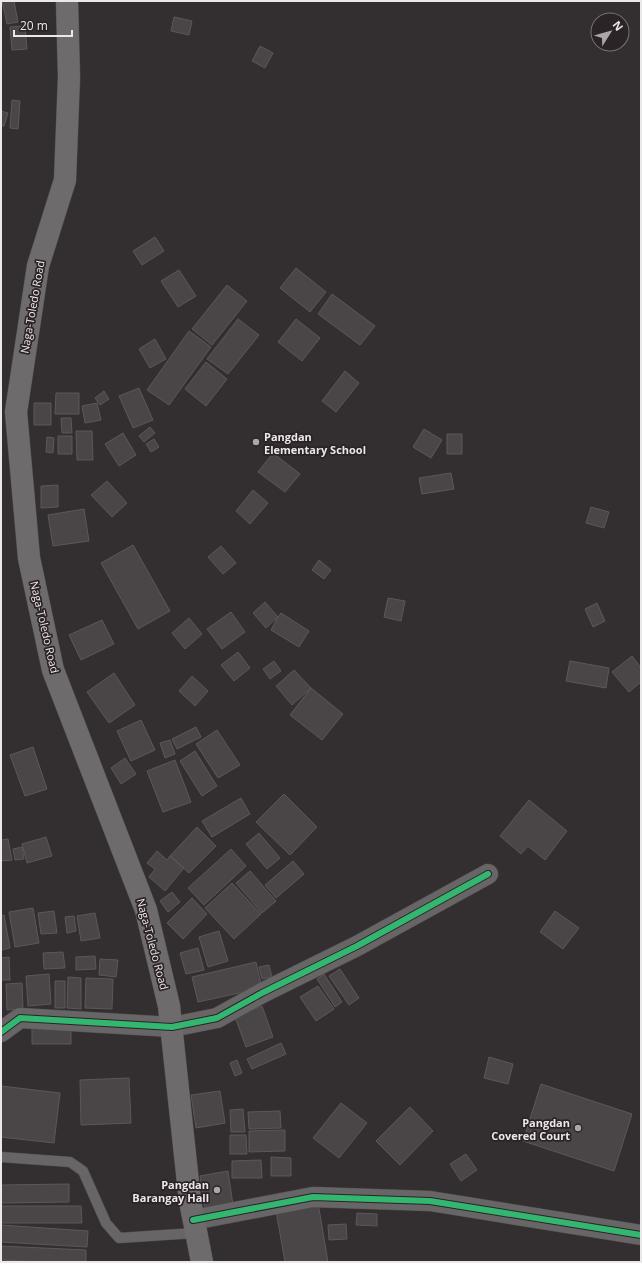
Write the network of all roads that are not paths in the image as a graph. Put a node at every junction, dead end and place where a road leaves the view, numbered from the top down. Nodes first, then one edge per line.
1 (67, 1) edge
2 (488, 874) dead end
3 (172, 1027) junction
4 (1, 1032) edge
5 (1, 1157) edge
6 (194, 1226) junction
7 (641, 1235) edge
8 (202, 1262) edge

1 - 3 highway, Naga-Toledo Road
2 - 3 street
3 - 4 street
3 - 6 highway, Naga-Toledo Road
5 - 6 lane
6 - 7 street
6 - 8 highway, Naga-Toledo Road

